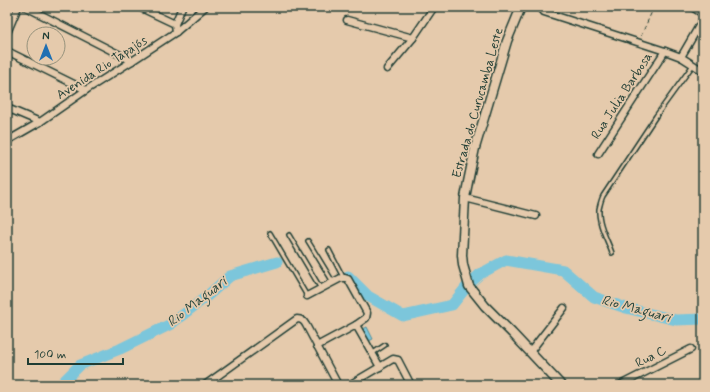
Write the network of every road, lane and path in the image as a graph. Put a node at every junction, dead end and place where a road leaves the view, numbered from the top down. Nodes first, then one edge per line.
1 (18, 7) edge
2 (26, 7) edge
3 (139, 7) edge
4 (182, 7) edge
5 (205, 7) edge
6 (434, 7) edge
7 (521, 7) edge
8 (540, 7) edge
9 (654, 7) edge
10 (692, 7) edge
11 (703, 14) edge
12 (703, 19) edge
13 (347, 20) dead end
14 (176, 24) junction
15 (176, 32) junction
16 (7, 33) edge
17 (412, 38) junction
18 (638, 42) junction
19 (7, 51) edge
20 (665, 51) junction
21 (681, 57) junction
22 (132, 61) junction
23 (693, 65) junction
24 (387, 69) dead end
25 (703, 71) edge
26 (86, 90) junction
27 (7, 108) edge
28 (40, 122) junction
29 (7, 141) edge
30 (598, 154) dead end
31 (465, 198) junction
32 (536, 216) dead end
33 (270, 233) dead end
34 (289, 235) dead end
35 (308, 241) dead end
36 (329, 250) dead end
37 (612, 253) dead end
38 (343, 277) junction
39 (333, 282) junction
40 (320, 288) junction
41 (307, 296) joint
42 (564, 308) dead end
43 (356, 325) junction
44 (385, 345) dead end
45 (317, 346) junction
46 (691, 349) dead end
47 (530, 352) junction
48 (373, 353) junction
49 (380, 367) junction
50 (205, 385) edge
51 (338, 385) edge
52 (349, 385) edge
53 (411, 385) edge
54 (561, 385) edge
55 (620, 385) edge

1 - 16 street
2 - 22 street
3 - 14 street
4 - 14 street
5 - 15 street, Avenida Rio Tapajós
6 - 17 street
7 - 31 main road, Estrada do Curucamba Leste
8 - 18 street
9 - 18 path
10 - 11 street
12 - 21 street
13 - 17 street
14 - 15 street
15 - 22 street, Avenida Rio Tapajós
17 - 24 street
18 - 20 street
19 - 26 street
20 - 21 street
20 - 30 street, Rua Julia Barbosa
21 - 23 street
22 - 26 street, Avenida Rio Tapajós
23 - 25 street
23 - 37 lane
26 - 28 street, Avenida Rio Tapajós
27 - 28 street
28 - 29 street, Avenida Rio Tapajós
31 - 32 street
31 - 47 main road, Estrada do Curucamba Leste
33 - 41 lane
34 - 40 lane
35 - 39 lane
36 - 38 lane
38 - 39 street
38 - 43 street
39 - 40 street
40 - 41 street
42 - 47 street
43 - 45 street
43 - 48 street
44 - 48 lane
45 - 50 street
45 - 51 street
46 - 55 street, Rua C
47 - 54 main road, Estrada do Curucamba Leste
48 - 49 street
49 - 52 street
49 - 53 street

